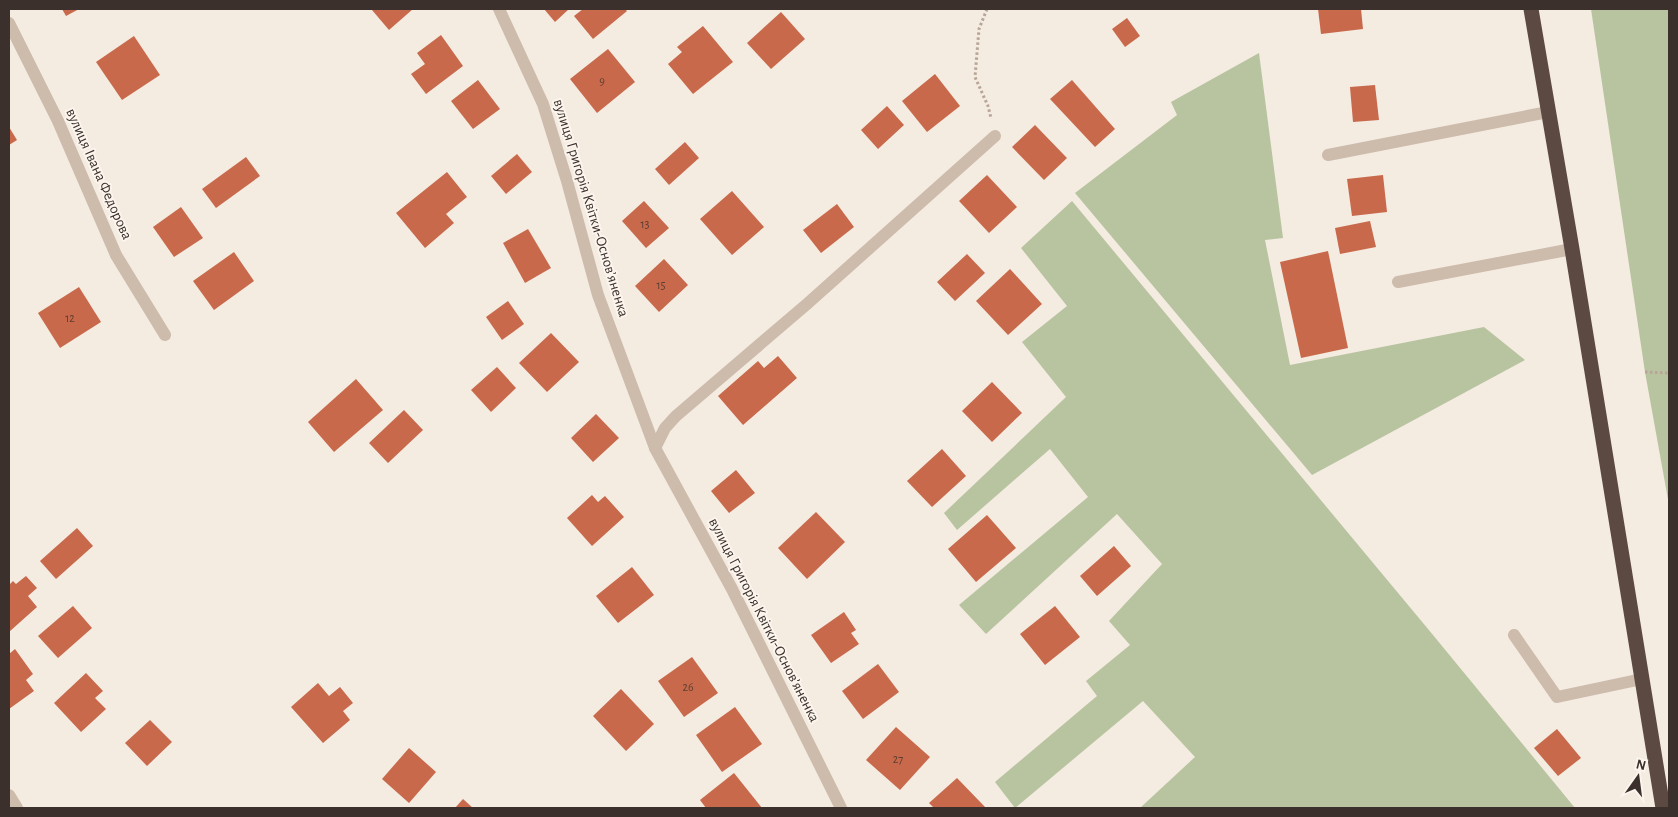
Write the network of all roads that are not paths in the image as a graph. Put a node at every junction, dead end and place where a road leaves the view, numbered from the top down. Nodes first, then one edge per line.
1 (499, 9) edge
2 (1530, 9) edge
3 (9, 23) edge
4 (1548, 112) junction
5 (995, 136) road end
6 (1328, 155) dead end
7 (1572, 248) junction
8 (1398, 282) dead end
9 (165, 335) dead end
10 (656, 448) junction
11 (1514, 635) dead end
12 (1642, 679) junction
13 (9, 795) edge
14 (17, 808) edge
15 (841, 808) edge
16 (1663, 808) edge

1 - 10 street, вулиця Григорія Квітки-Основʼяненка
2 - 4 highway
3 - 9 street, вулиця Івана Федорова
4 - 6 street
4 - 7 highway
5 - 10 street
7 - 8 street
7 - 12 highway
10 - 15 street, вулиця Григорія Квітки-Основʼяненка
11 - 12 street
12 - 16 highway
13 - 14 street

